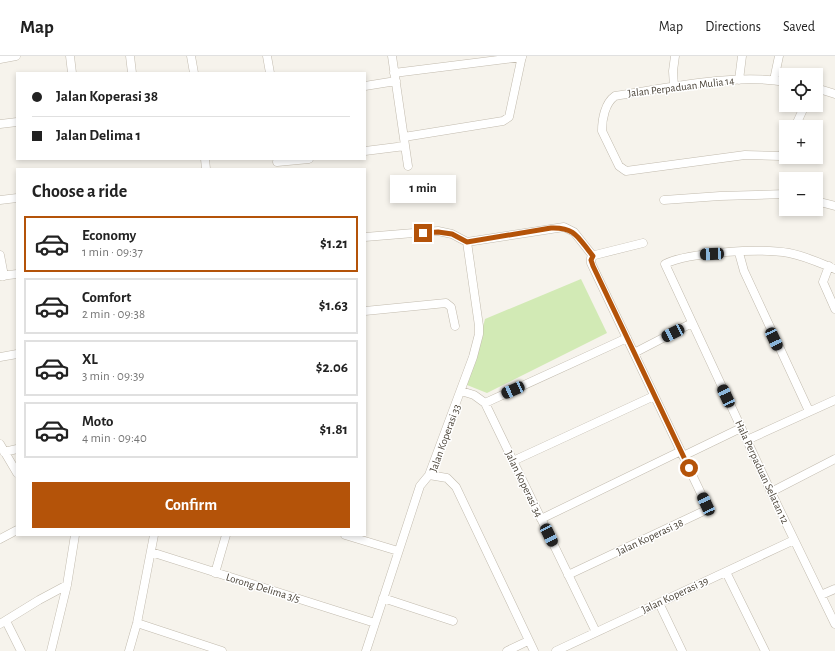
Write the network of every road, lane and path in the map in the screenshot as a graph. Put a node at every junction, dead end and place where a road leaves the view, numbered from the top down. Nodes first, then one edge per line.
1 (16, 56) edge
2 (70, 56) edge
3 (130, 56) edge
4 (191, 56) edge
5 (267, 56) edge
6 (392, 56) edge
7 (522, 56) edge
8 (675, 56) edge
9 (742, 56) edge
10 (779, 56) edge
11 (4, 58) edge
12 (463, 60) edge
13 (72, 72) edge
14 (132, 72) edge
15 (194, 72) edge
16 (270, 72) edge
17 (395, 77) junction
18 (739, 80) junction
19 (774, 80) junction
20 (779, 81) edge
21 (366, 86) edge
22 (674, 87) junction
23 (823, 90) edge
24 (835, 94) edge
25 (16, 122) edge
26 (0, 124) edge
27 (404, 142) junction
28 (366, 150) edge
29 (779, 156) edge
30 (301, 160) edge
31 (278, 163) edge
32 (408, 166) dead end
33 (779, 194) edge
34 (16, 198) edge
35 (0, 200) edge
36 (664, 200) dead end
37 (823, 203) edge
38 (835, 206) edge
39 (366, 237) edge
40 (467, 242) junction
41 (643, 243) dead end
42 (739, 253) junction
43 (0, 255) edge
44 (593, 256) junction
45 (832, 267) edge
46 (16, 274) edge
47 (2, 276) edge
48 (835, 309) edge
49 (366, 311) edge
50 (692, 324) junction
51 (455, 326) dead end
52 (627, 338) junction
53 (634, 353) junction
54 (16, 354) edge
55 (0, 357) edge
56 (461, 391) junction
57 (654, 396) junction
58 (835, 400) edge
59 (485, 403) junction
60 (809, 411) junction
61 (741, 428) junction
62 (747, 440) junction
63 (0, 444) edge
64 (16, 449) edge
65 (4, 452) junction
66 (682, 454) junction
67 (835, 460) edge
68 (513, 461) junction
69 (16, 471) edge
70 (429, 475) junction
71 (771, 492) junction
72 (541, 519) junction
73 (16, 531) edge
74 (75, 536) edge
75 (154, 536) edge
76 (226, 536) edge
77 (347, 536) edge
78 (0, 539) edge
79 (794, 540) junction
80 (398, 551) junction
81 (152, 552) junction
82 (726, 572) junction
83 (215, 573) junction
84 (568, 575) junction
85 (67, 585) junction
86 (835, 589) edge
87 (821, 595) junction
88 (383, 598) junction
89 (659, 603) junction
90 (453, 621) dead end
91 (3, 623) edge
92 (375, 623) junction
93 (137, 624) junction
94 (835, 624) edge
95 (596, 632) junction
96 (528, 641) junction
97 (209, 649) edge
98 (21, 651) edge
99 (50, 651) edge
100 (129, 651) edge
101 (222, 651) edge
102 (366, 651) edge
103 (507, 651) edge
104 (534, 651) edge
105 (556, 651) edge
106 (682, 651) edge
107 (765, 651) edge

1 - 11 street
2 - 13 street
3 - 14 street
4 - 15 street
5 - 16 street
6 - 17 street
7 - 12 street
7 - 27 street
8 - 22 street
9 - 18 street
10 - 19 street
12 - 17 street
17 - 21 street
17 - 27 street
18 - 19 street, Jalan Perpaduan Mulia 14
18 - 22 street, Jalan Perpaduan Mulia 14
19 - 20 street, Jalan Perpaduan Mulia 14
22 - 29 street, Jalan Perpaduan Mulia 14
23 - 24 street
25 - 26 street
27 - 28 street
27 - 32 street
30 - 31 street
33 - 36 street
34 - 35 street
37 - 38 street
39 - 40 street
40 - 44 street
40 - 56 street, Jalan Koperasi 33
41 - 44 street
42 - 45 street
42 - 50 street, Hala Perpaduan Selatan 12
42 - 60 street
43 - 47 street
44 - 52 street, Jalan Koperasi 38
45 - 48 street
46 - 47 street
49 - 51 street
50 - 53 street
50 - 61 street, Hala Perpaduan Selatan 12
52 - 53 street, Jalan Koperasi 38
52 - 59 street
53 - 57 street, Jalan Koperasi 38
54 - 55 street
56 - 59 street
56 - 70 street, Jalan Koperasi 33
57 - 66 street, Jalan Koperasi 38
57 - 68 street
58 - 60 street
59 - 68 street, Jalan Koperasi 34
60 - 62 street
61 - 62 street, Hala Perpaduan Selatan 12
61 - 66 street
62 - 71 street, Hala Perpaduan Selatan 12
63 - 65 street
64 - 65 street
65 - 69 street
66 - 72 street
66 - 84 street, Jalan Koperasi 38
67 - 71 street
68 - 72 street, Jalan Koperasi 34
70 - 80 street
70 - 96 street, Jalan Koperasi 33
71 - 79 street, Hala Perpaduan Selatan 12
72 - 84 street, Jalan Koperasi 34
73 - 78 street
74 - 85 street
75 - 81 street
76 - 83 street
77 - 80 street
79 - 82 street, Jalan Koperasi 39
79 - 87 street, Hala Perpaduan Selatan 12
80 - 88 street
81 - 83 street, Lorong Delima 3/5
81 - 93 street
82 - 89 street, Jalan Koperasi 39
82 - 107 street
83 - 92 street, Lorong Delima 3/5
84 - 95 street, Jalan Koperasi 34
85 - 91 street
85 - 99 street
86 - 87 street
87 - 94 street, Hala Perpaduan Selatan 12
88 - 90 street
88 - 92 street
89 - 95 street, Jalan Koperasi 39
89 - 106 street
91 - 98 street
92 - 102 street
93 - 97 street
93 - 100 street
95 - 105 street, Jalan Koperasi 39
96 - 103 street
96 - 104 street, Jalan Koperasi 33
97 - 101 street

